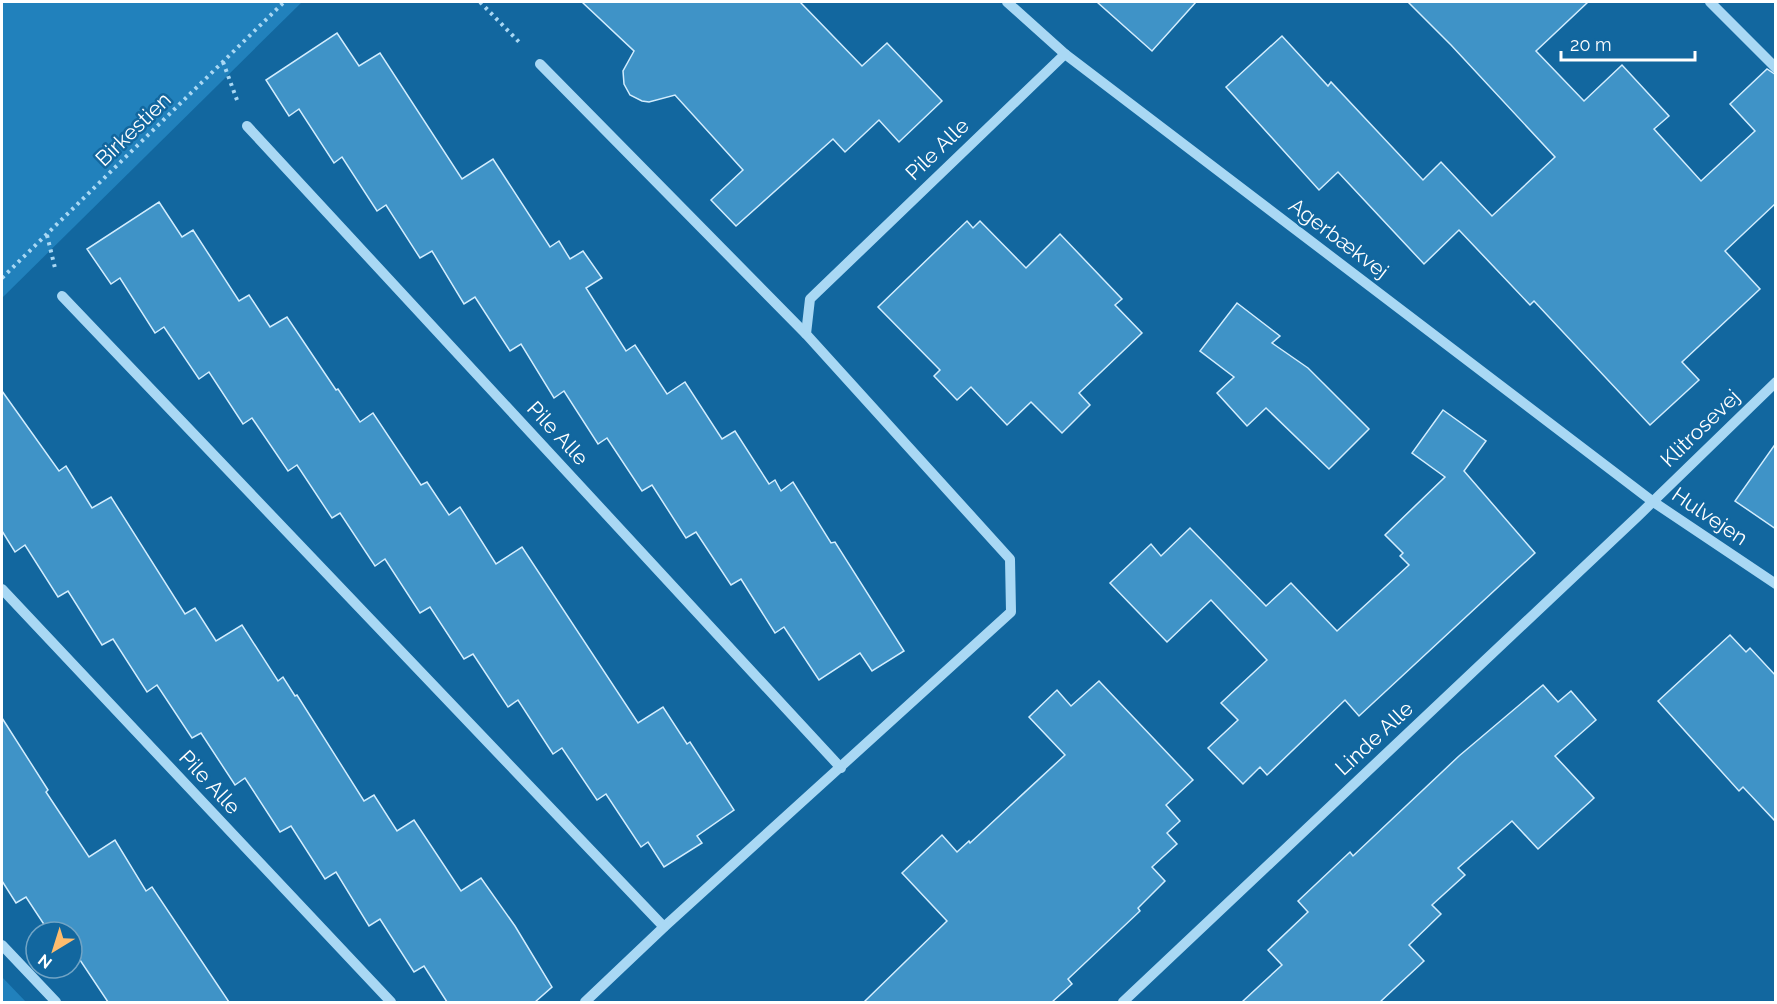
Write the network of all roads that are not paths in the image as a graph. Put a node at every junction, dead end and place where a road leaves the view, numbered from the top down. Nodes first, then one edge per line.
1 (1007, 2) edge
2 (1710, 2) edge
3 (1065, 54) junction
4 (540, 64) road end
5 (1776, 68) edge
6 (246, 126) road end
7 (62, 296) road end
8 (806, 334) junction
9 (1776, 382) edge
10 (1652, 501) junction
11 (1776, 584) edge
12 (2, 589) edge
13 (841, 768) junction
14 (664, 927) junction
15 (2, 945) edge
16 (56, 1002) edge
17 (391, 1002) edge
18 (585, 1002) edge
19 (1123, 1002) edge

1 - 3 street, Agerbækvej
2 - 5 street
3 - 8 street, Pile Alle
3 - 10 street, Agerbækvej
4 - 8 street
6 - 13 street, Pile Alle
7 - 14 street
8 - 13 street
9 - 10 street, Klitrosevej
10 - 11 street, Hulvejen
10 - 19 street, Linde Alle
12 - 17 street, Pile Alle
13 - 14 street
14 - 18 street
15 - 16 street

